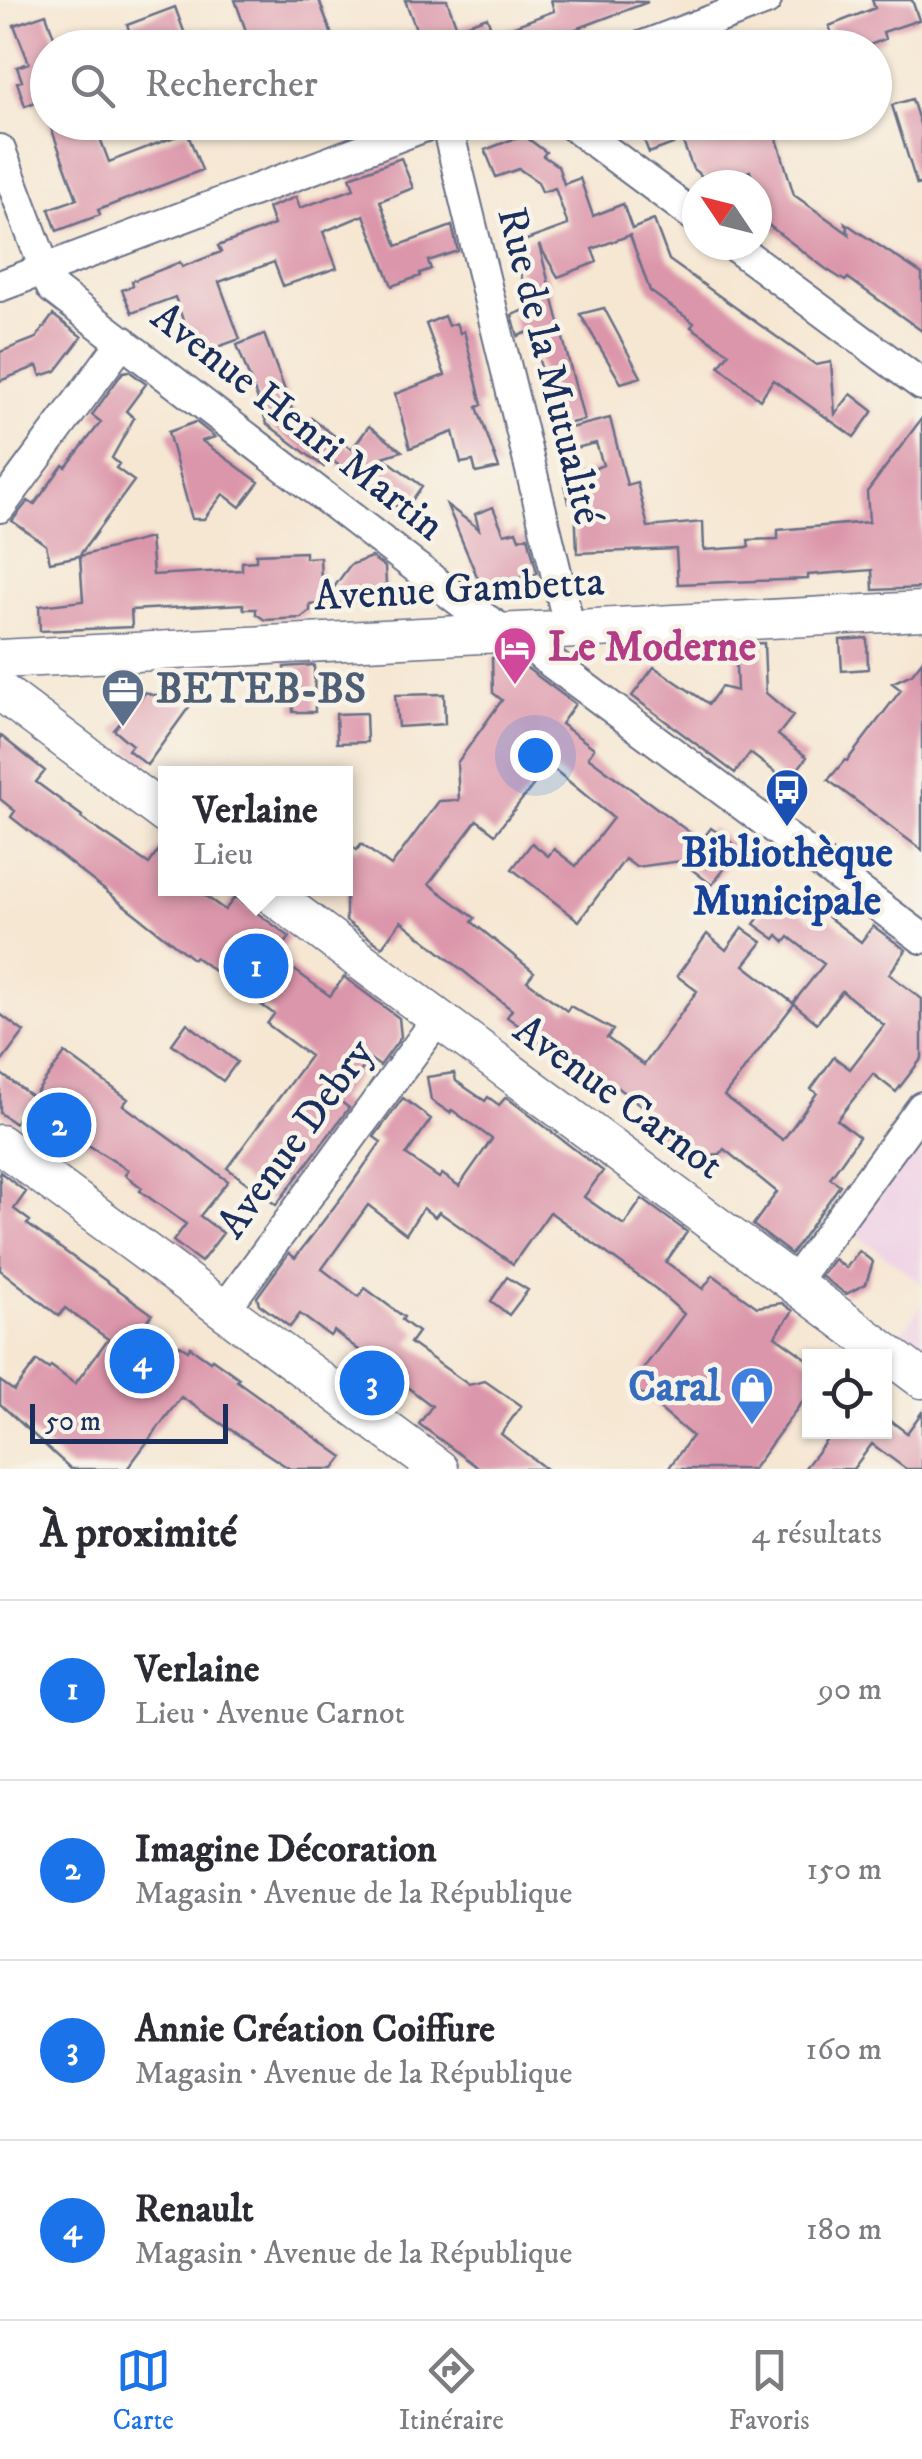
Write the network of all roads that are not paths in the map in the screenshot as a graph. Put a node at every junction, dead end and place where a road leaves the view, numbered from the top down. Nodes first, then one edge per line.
1 (766, 0) edge
2 (686, 30) edge
3 (388, 140) edge
4 (450, 140) edge
5 (592, 140) edge
6 (0, 150) edge
7 (682, 207) edge
8 (753, 260) edge
9 (44, 269) junction
10 (0, 286) edge
11 (123, 340) junction
12 (922, 386) edge
13 (0, 507) edge
14 (922, 611) edge
15 (535, 632) junction
16 (0, 659) edge
17 (0, 691) edge
18 (158, 809) edge
19 (273, 896) edge
20 (922, 938) edge
21 (436, 1020) junction
22 (922, 1107) edge
23 (0, 1144) edge
24 (793, 1283) junction
25 (224, 1310) junction
26 (922, 1379) edge
27 (439, 1469) edge

1 - 2 street
3 - 9 street
4 - 15 street, Rue de la Mutualité
5 - 7 street
6 - 9 street
8 - 12 street
9 - 10 street
9 - 11 street, Avenue Henri Martin
11 - 13 street
11 - 15 street, Avenue Henri Martin
14 - 15 street, Avenue Gambetta
15 - 16 street, Avenue Gambetta
15 - 20 street, Avenue Henri Martin
17 - 18 street
19 - 21 street, Avenue Carnot
21 - 24 street, Avenue Carnot
21 - 25 street, Avenue Debry
22 - 24 street
23 - 25 street
24 - 26 street, Avenue Carnot
25 - 27 street

